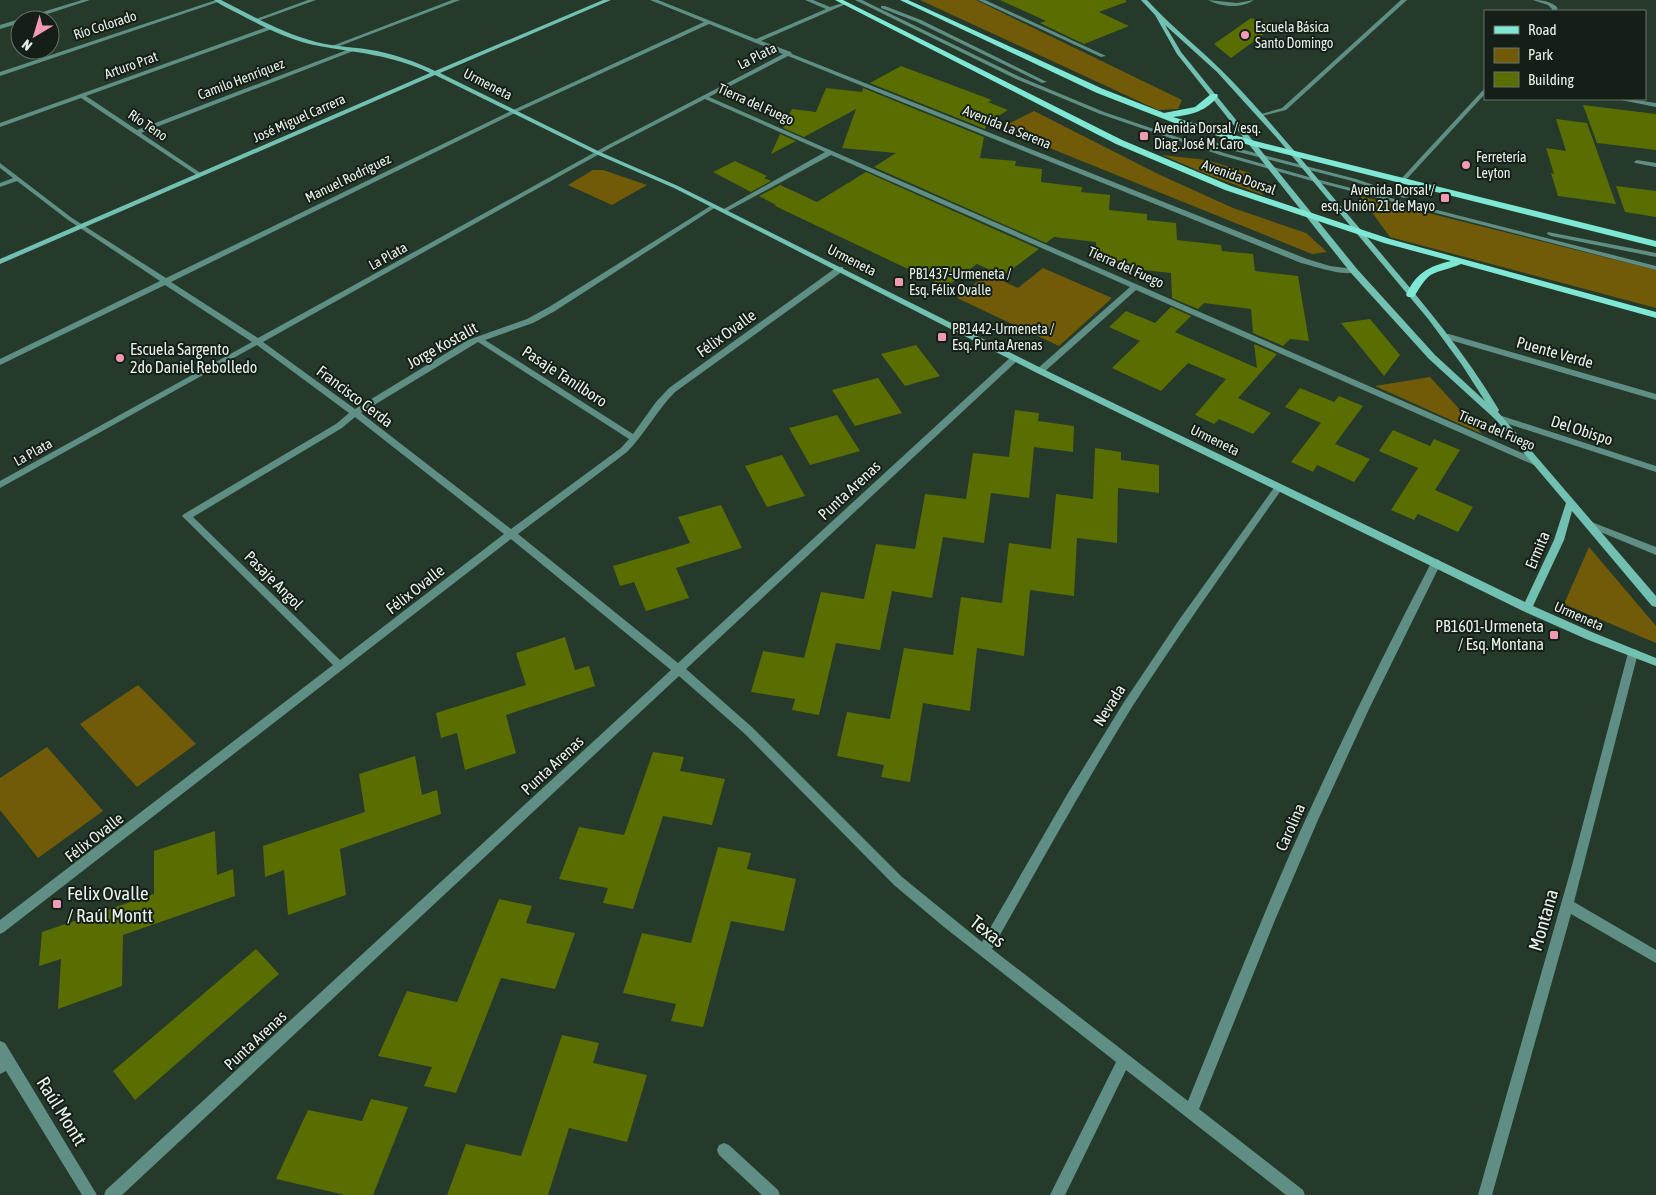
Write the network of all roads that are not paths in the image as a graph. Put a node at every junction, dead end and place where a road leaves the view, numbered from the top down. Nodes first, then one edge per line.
1 (87, 0) edge
2 (218, 0) edge
3 (313, 0) edge
4 (456, 0) edge
5 (608, 0) edge
6 (653, 0) edge
7 (808, 0) edge
8 (858, 0) edge
9 (869, 0) edge
10 (903, 0) edge
11 (981, 0) edge
12 (1144, 0) edge
13 (1211, 0) edge
14 (1252, 0) edge
15 (1404, 0) edge
16 (1536, 0) edge
17 (841, 1) edge
18 (830, 9) junction
19 (1554, 9) edge
20 (54, 10) edge
21 (1157, 16) junction
22 (256, 20) junction
23 (709, 22) junction
24 (270, 28) junction
25 (757, 41) junction
26 (335, 46) junction
27 (354, 49) junction
28 (789, 53) junction
29 (1103, 56) dead end
30 (434, 73) junction
31 (0, 74) edge
32 (1484, 91) edge
33 (82, 96) junction
34 (1214, 96) junction
35 (705, 97) junction
36 (1625, 100) edge
37 (1656, 105) edge
38 (513, 112) junction
39 (1158, 115) junction
40 (1260, 116) junction
41 (0, 125) edge
42 (136, 132) junction
43 (1252, 143) junction
44 (831, 152) junction
45 (598, 153) junction
46 (1292, 153) junction
47 (1263, 158) junction
48 (1638, 162) dead end
49 (0, 165) edge
50 (1656, 165) edge
51 (1304, 168) junction
52 (1272, 169) junction
53 (200, 175) junction
54 (17, 179) junction
55 (1314, 180) junction
56 (1402, 181) junction
57 (0, 185) edge
58 (714, 206) junction
59 (724, 211) junction
60 (1308, 216) junction
61 (81, 226) junction
62 (1359, 233) junction
63 (1656, 244) edge
64 (1656, 255) edge
65 (0, 262) edge
66 (1463, 263) junction
67 (1656, 268) edge
68 (840, 269) junction
69 (1354, 271) junction
70 (164, 280) junction
71 (1136, 286) junction
72 (1411, 295) junction
73 (1656, 315) edge
74 (1446, 336) junction
75 (479, 339) junction
76 (258, 342) junction
77 (1015, 358) junction
78 (0, 362) edge
79 (1040, 371) junction
80 (1656, 397) edge
81 (355, 413) junction
82 (1499, 418) junction
83 (635, 439) junction
84 (1537, 463) junction
85 (1656, 469) edge
86 (0, 485) edge
87 (1279, 487) junction
88 (1570, 503) junction
89 (187, 516) joint
90 (1589, 524) junction
91 (511, 534) junction
92 (1656, 551) edge
93 (1436, 563) junction
94 (1656, 603) edge
95 (1527, 608) junction
96 (1633, 653) junction
97 (1656, 662) edge
98 (340, 666) junction
99 (679, 670) junction
100 (1567, 905) junction
101 (0, 928) edge
102 (984, 951) junction
103 (1656, 957) edge
104 (0, 1048) edge
105 (1124, 1060) junction
106 (4, 1064) edge
107 (1192, 1112) junction
108 (724, 1150) dead end
109 (90, 1195) edge
110 (111, 1195) edge
111 (773, 1195) edge
112 (1057, 1195) edge
113 (1298, 1195) edge
114 (1484, 1195) edge

1 - 20 street
2 - 22 street, Urmeneta
2 - 31 street, Río Colorado
3 - 22 street
4 - 26 street
5 - 30 street, José Miguel Carrera
6 - 23 street, Avenida La Serena
7 - 18 street
8 - 52 street
9 - 47 street
10 - 39 main road
11 - 29 street
12 - 21 street
13 - 14 street
15 - 40 street
16 - 19 street
17 - 18 street
17 - 60 main road, Avenida Dorsal
18 - 25 street
21 - 34 street
21 - 40 street
22 - 24 street, Urmeneta
23 - 25 street, Avenida La Serena
23 - 38 street, Manuel Rodríguez
24 - 26 street, Urmeneta
24 - 33 street, Arturo Prat
25 - 28 street, Avenida La Serena
26 - 27 street, Urmeneta
27 - 30 street, Urmeneta
27 - 42 street, Camilo Henríquez
28 - 35 street, La Plata
28 - 69 street, Avenida La Serena
30 - 38 street, Urmeneta
30 - 53 street, José Miguel Carrera
32 - 56 street
33 - 41 street, Arturo Prat
33 - 42 street, Río Teno
34 - 39 main road
34 - 43 street
35 - 44 street, Tierra del Fuego
35 - 45 street, La Plata
36 - 37 street
38 - 45 street, Urmeneta
38 - 70 street, Manuel Rodríguez
39 - 43 main road
40 - 46 street
42 - 53 street, Río Teno
43 - 46 main road
43 - 47 street
44 - 59 street
44 - 71 street, Tierra del Fuego
45 - 58 street, Urmeneta
45 - 76 street, La Plata
46 - 51 street
46 - 56 main road
47 - 51 street
47 - 52 street
48 - 50 street
49 - 54 street, Francisco Cerda
51 - 55 street
51 - 64 street
52 - 55 street
52 - 60 street
53 - 61 street, José Miguel Carrera
54 - 57 street
54 - 61 street, Francisco Cerda
55 - 62 street
55 - 67 street
56 - 63 main road
58 - 59 street, Urmeneta
58 - 75 street, Jorge Kostalit
59 - 68 street, Urmeneta
60 - 62 main road, Avenida Dorsal
60 - 69 street
61 - 65 street, José Miguel Carrera
61 - 70 street, Francisco Cerda
62 - 66 main road, Avenida Dorsal
62 - 72 street
66 - 72 main road
66 - 73 main road, Avenida Dorsal
68 - 77 street, Urmeneta
68 - 83 street, Félix Ovalle
69 - 82 street
70 - 76 street, Francisco Cerda
70 - 78 street, Manuel Rodríguez
71 - 79 street
71 - 84 street, Tierra del Fuego
72 - 74 street
74 - 80 street, Puente Verde
74 - 82 street
75 - 81 street, Jorge Kostalit
75 - 83 street, Pasaje Tanilboro
76 - 81 street, Francisco Cerda
76 - 86 street, La Plata
77 - 79 street, Urmeneta
77 - 99 street, Punta Arenas
79 - 87 street, Urmeneta
81 - 89 street, Jorge Kostalit
81 - 91 street, Francisco Cerda
82 - 84 street
82 - 85 street, Del Obispo
83 - 91 street, Félix Ovalle
84 - 88 street
87 - 93 street, Urmeneta
87 - 102 street, Nevada
88 - 90 street
88 - 95 street, Ermita
89 - 98 street, Pasaje Angol
90 - 92 street
90 - 94 street
91 - 98 street, Félix Ovalle
91 - 99 street, Francisco Cerda
93 - 95 street, Urmeneta
93 - 107 street, Carolina
95 - 96 street, Urmeneta
96 - 97 street, Urmeneta
96 - 100 street, Montana
98 - 101 street, Félix Ovalle
99 - 102 street, Texas
99 - 110 street, Punta Arenas
100 - 103 street
100 - 114 street, Montana
102 - 105 street, Texas
104 - 106 street, Raúl Montt
105 - 107 street, Texas
105 - 112 street
106 - 109 street, Raúl Montt
107 - 113 street, Texas
108 - 111 street

